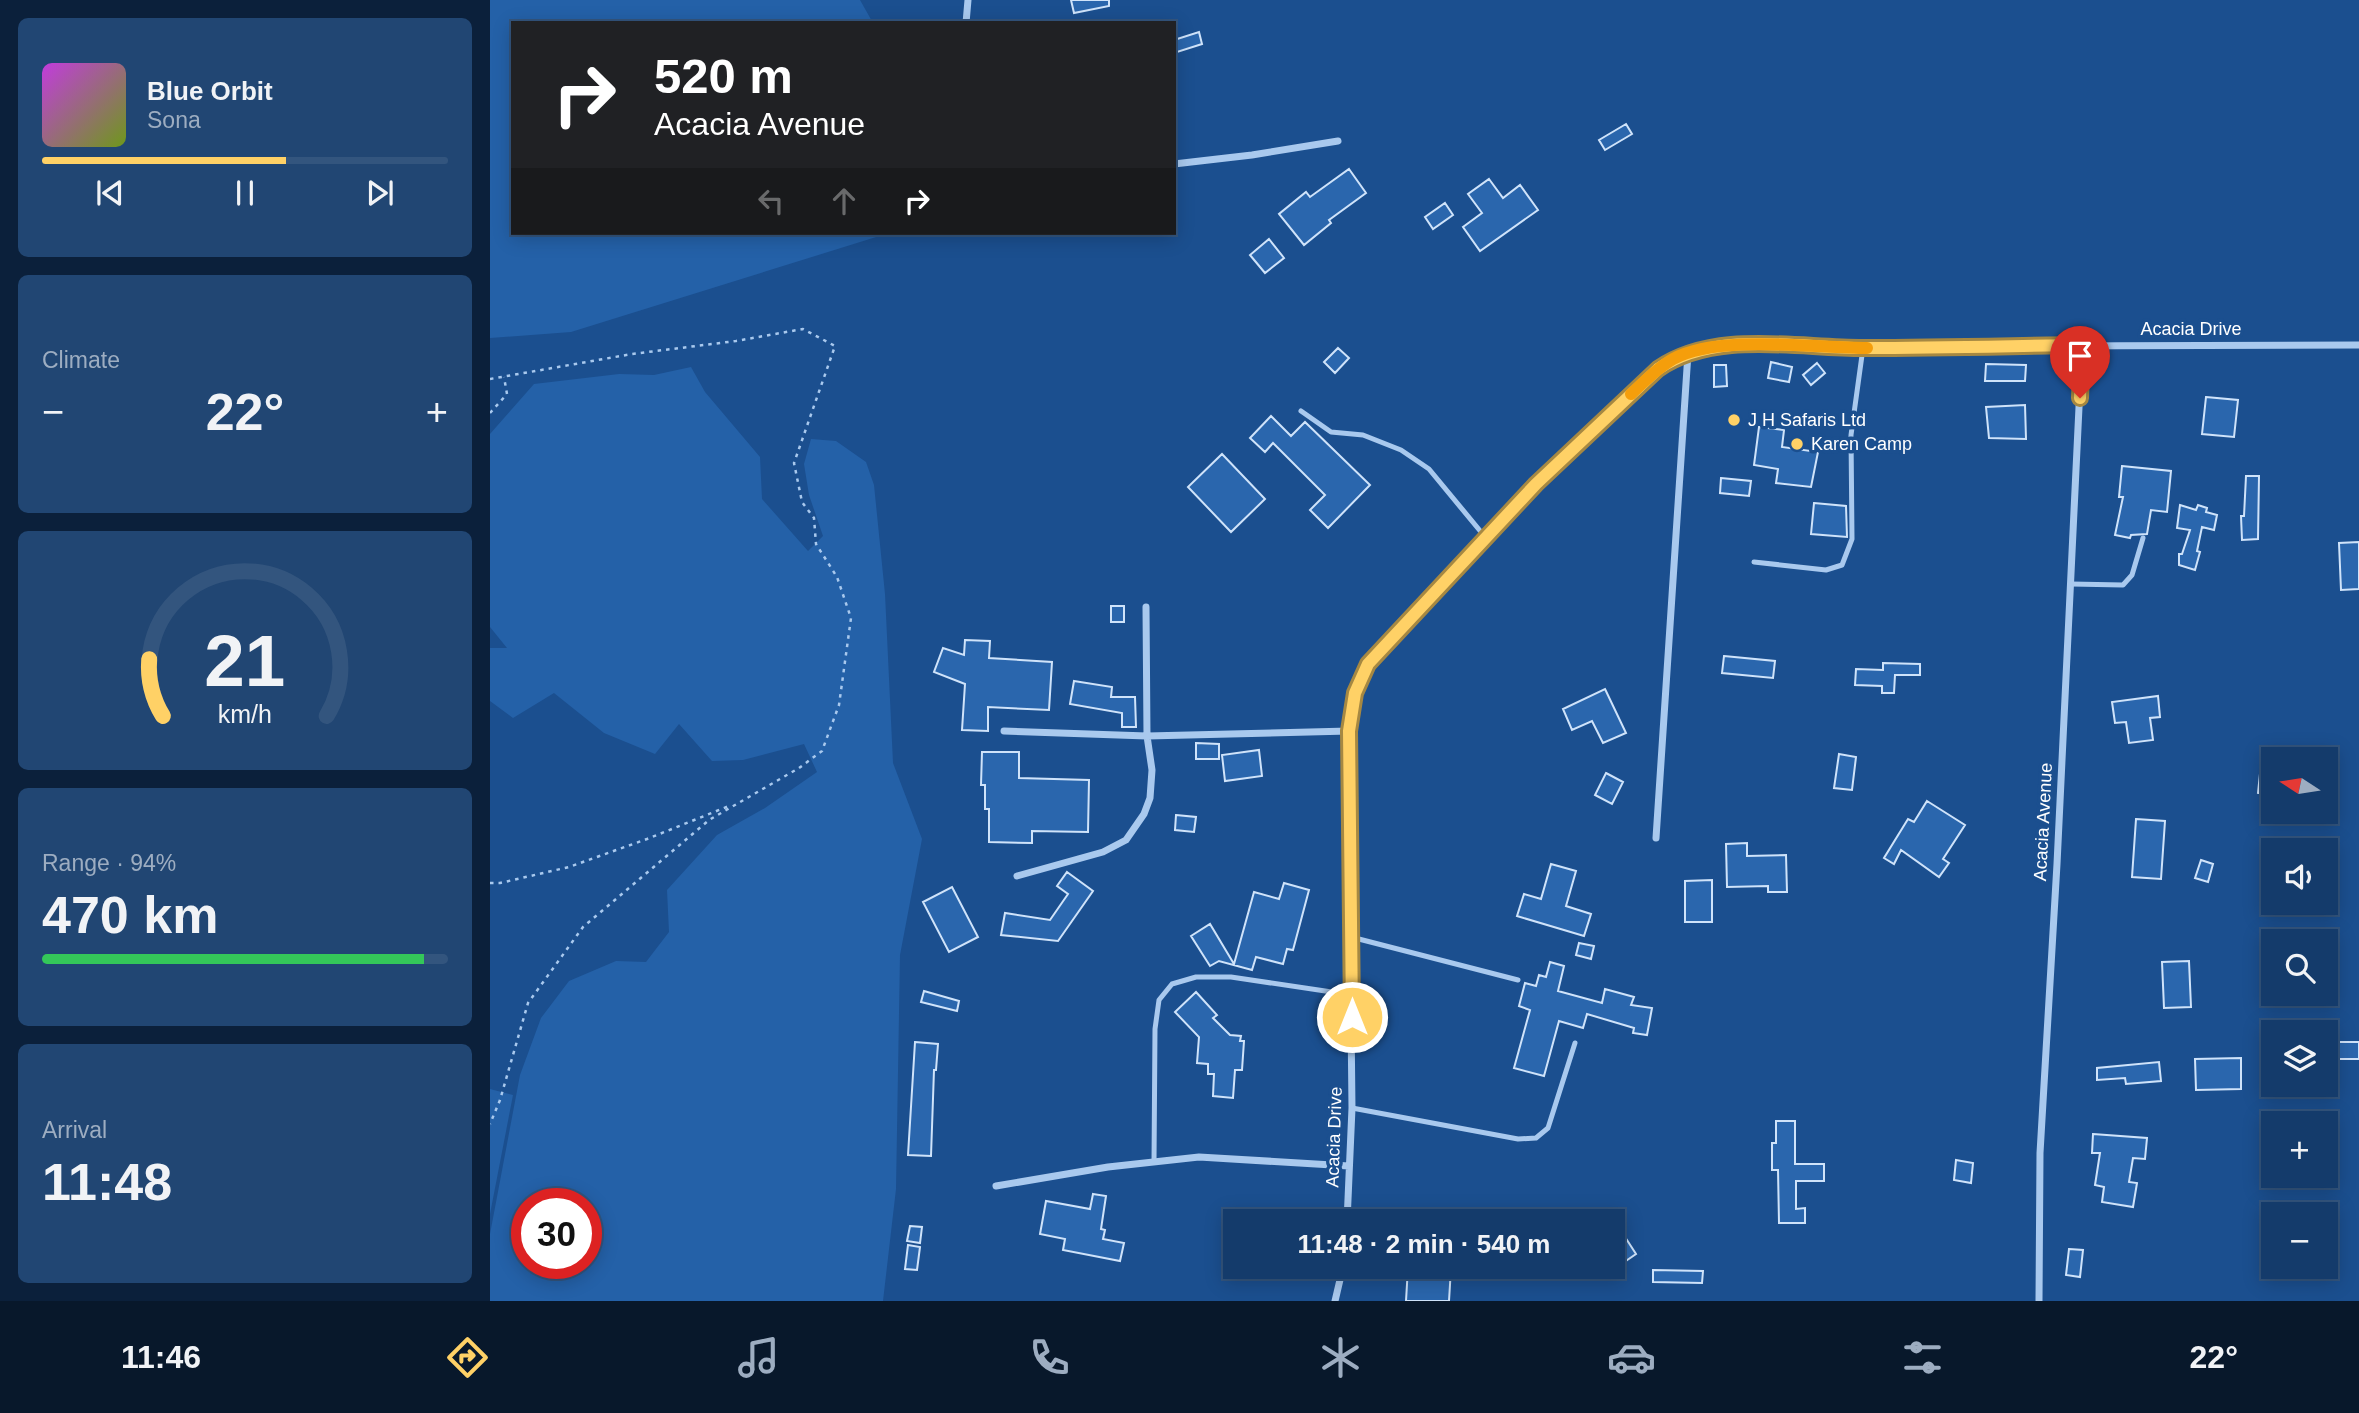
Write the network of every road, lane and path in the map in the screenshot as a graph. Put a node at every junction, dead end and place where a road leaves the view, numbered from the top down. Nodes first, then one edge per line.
1 (968, 0) edge
2 (966, 21) edge
3 (1339, 141) dead end
4 (1176, 164) edge
5 (2082, 345) junction
6 (2359, 345) edge
7 (1863, 348) junction
8 (1688, 353) junction
9 (504, 377) junction
10 (490, 379) edge
11 (1301, 411) dead end
12 (490, 413) edge
13 (1486, 538) junction
14 (2143, 538) dead end
15 (1754, 562) dead end
16 (2071, 584) junction
17 (1146, 607) dead end
18 (1004, 731) dead end
19 (1349, 731) junction
20 (1147, 736) junction
21 (738, 802) junction
22 (1656, 838) dead end
23 (1017, 876) dead end
24 (490, 883) edge
25 (1352, 937) junction
26 (1518, 980) dead end
27 (1352, 995) junction
28 (1575, 1043) dead end
29 (1352, 1108) junction
30 (490, 1124) edge
31 (1154, 1162) junction
32 (1349, 1166) junction
33 (996, 1186) dead end
34 (1347, 1209) edge
35 (1340, 1279) edge
36 (1335, 1301) edge
37 (2039, 1301) edge

1 - 2 street
3 - 4 street
5 - 6 street, Acacia Drive
5 - 7 street, Acacia Drive
5 - 16 street, Acacia Avenue
7 - 8 street, Acacia Drive
7 - 15 lane
8 - 13 street, Acacia Drive
8 - 22 street
9 - 10 path
9 - 12 path
9 - 21 path
11 - 13 lane
13 - 19 street, Acacia Drive
14 - 16 lane
16 - 37 street, Acacia Avenue
17 - 20 street
18 - 20 street
19 - 20 street
19 - 25 street, Acacia Drive
20 - 23 street
21 - 24 path
21 - 30 path
25 - 26 lane
25 - 27 street, Acacia Drive
27 - 29 street, Acacia Drive
27 - 31 lane
28 - 29 lane
29 - 32 street, Acacia Drive
31 - 32 street
31 - 33 street
32 - 34 street, Acacia Drive
35 - 36 street

